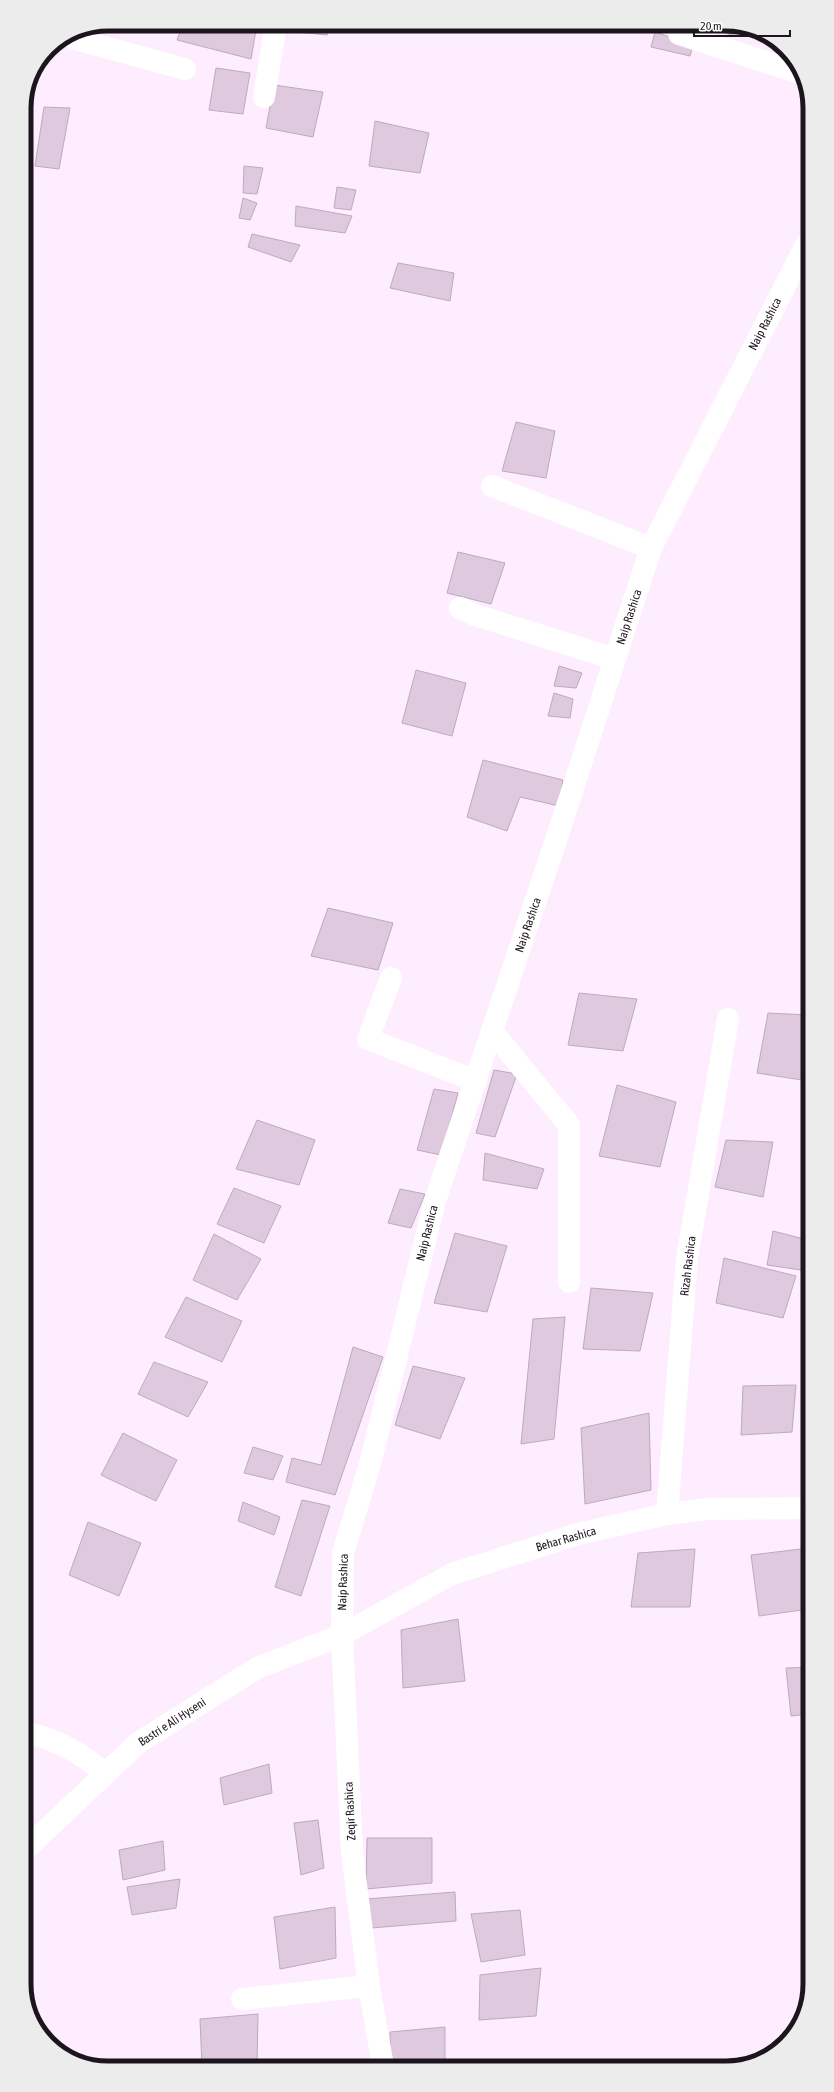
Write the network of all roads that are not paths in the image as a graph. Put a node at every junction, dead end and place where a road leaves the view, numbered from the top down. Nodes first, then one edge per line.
1 (275, 31) edge
2 (679, 34) dead end
3 (75, 39) edge
4 (185, 69) dead end
5 (793, 71) edge
6 (264, 97) dead end
7 (803, 251) edge
8 (492, 486) dead end
9 (651, 548) junction
10 (460, 608) dead end
11 (615, 659) junction
12 (391, 978) dead end
13 (728, 1020) dead end
14 (492, 1032) junction
15 (476, 1081) junction
16 (569, 1282) dead end
17 (803, 1508) edge
18 (667, 1514) junction
19 (342, 1635) junction
20 (31, 1734) edge
21 (105, 1774) junction
22 (31, 1844) edge
23 (370, 1986) junction
24 (242, 1999) dead end
25 (381, 2061) edge

1 - 6 street
2 - 5 street
3 - 4 street
7 - 9 street, Naip Rashica
8 - 9 street
9 - 11 street, Naip Rashica
10 - 11 street
11 - 14 street, Naip Rashica
12 - 15 street
13 - 18 street, Rizah Rashica
14 - 15 street, Naip Rashica
14 - 16 street
15 - 19 street, Naip Rashica
17 - 18 street, Behar Rashica
18 - 19 street, Behar Rashica
19 - 21 street, Bastri e Ali Hyseni
19 - 23 street, Zeqir Rashica
20 - 21 street
21 - 22 street, Bastri e Ali Hyseni
23 - 24 street
23 - 25 street, Zeqir Rashica

